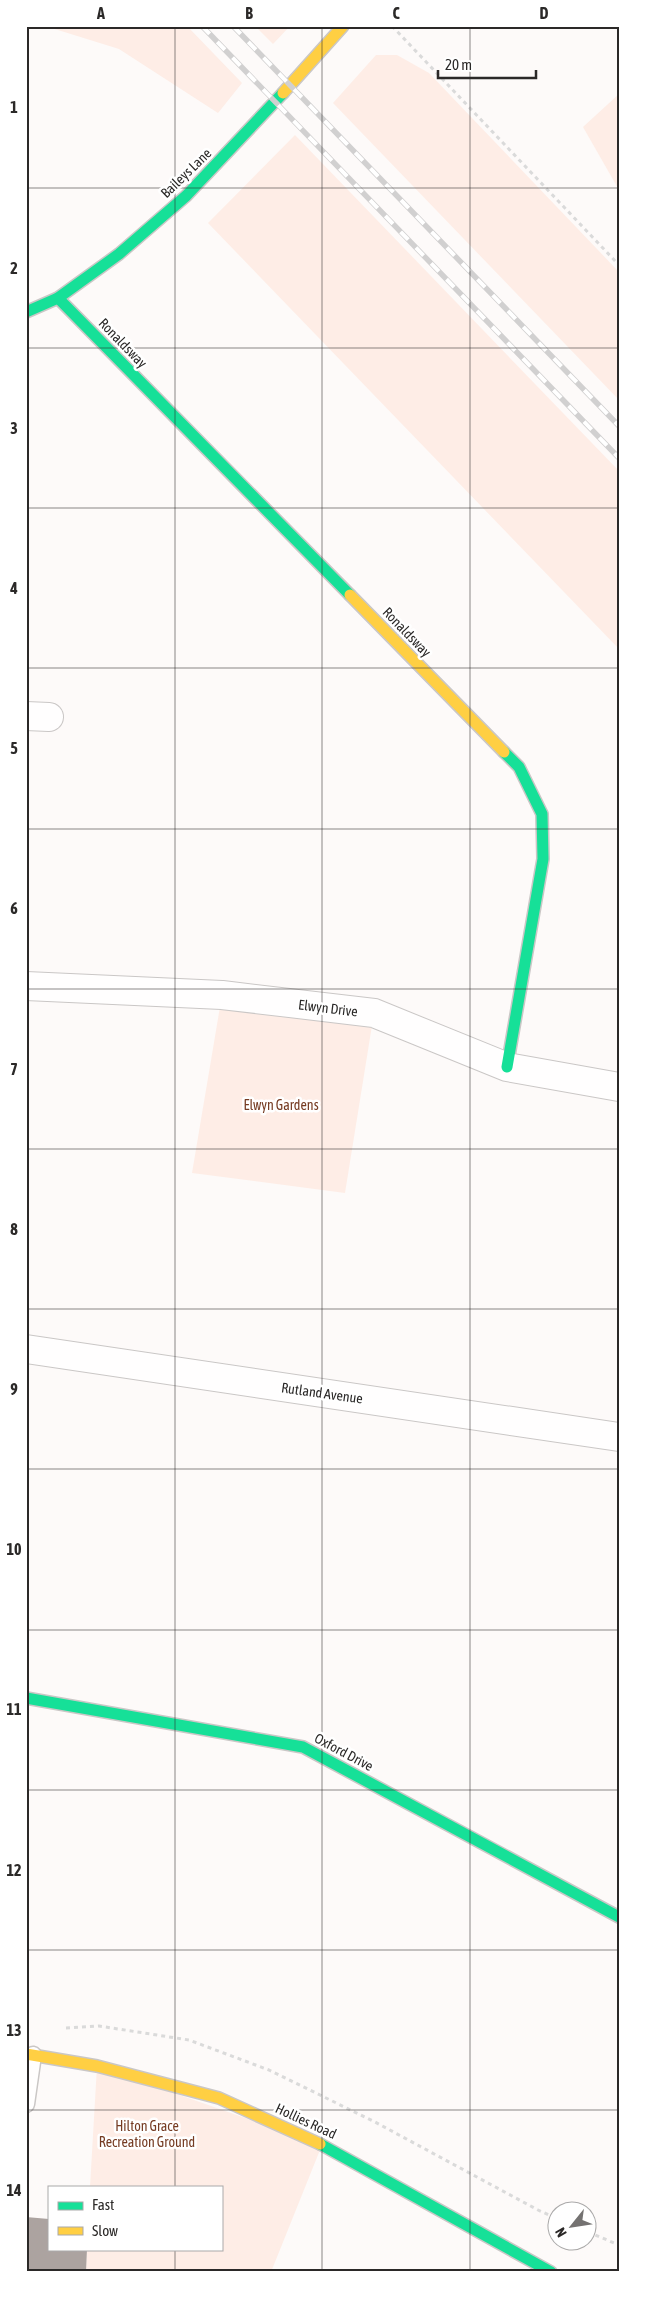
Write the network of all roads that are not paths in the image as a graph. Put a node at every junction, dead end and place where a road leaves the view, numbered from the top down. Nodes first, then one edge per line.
1 (343, 26) edge
2 (58, 298) junction
3 (26, 312) edge
4 (26, 986) edge
5 (508, 1067) junction
6 (619, 1087) edge
7 (26, 1349) edge
8 (619, 1437) edge
9 (26, 1698) edge
10 (619, 1917) edge
11 (30, 2055) edge
12 (26, 2104) edge
13 (551, 2272) edge

1 - 2 street, Baileys Lane
2 - 3 street, Baileys Lane
2 - 5 street, Ronaldsway
4 - 5 street, Elwyn Drive
5 - 6 street, Elwyn Drive
7 - 8 street, Rutland Avenue
9 - 10 street, Oxford Drive
11 - 12 lane
11 - 13 street, Hollies Road

